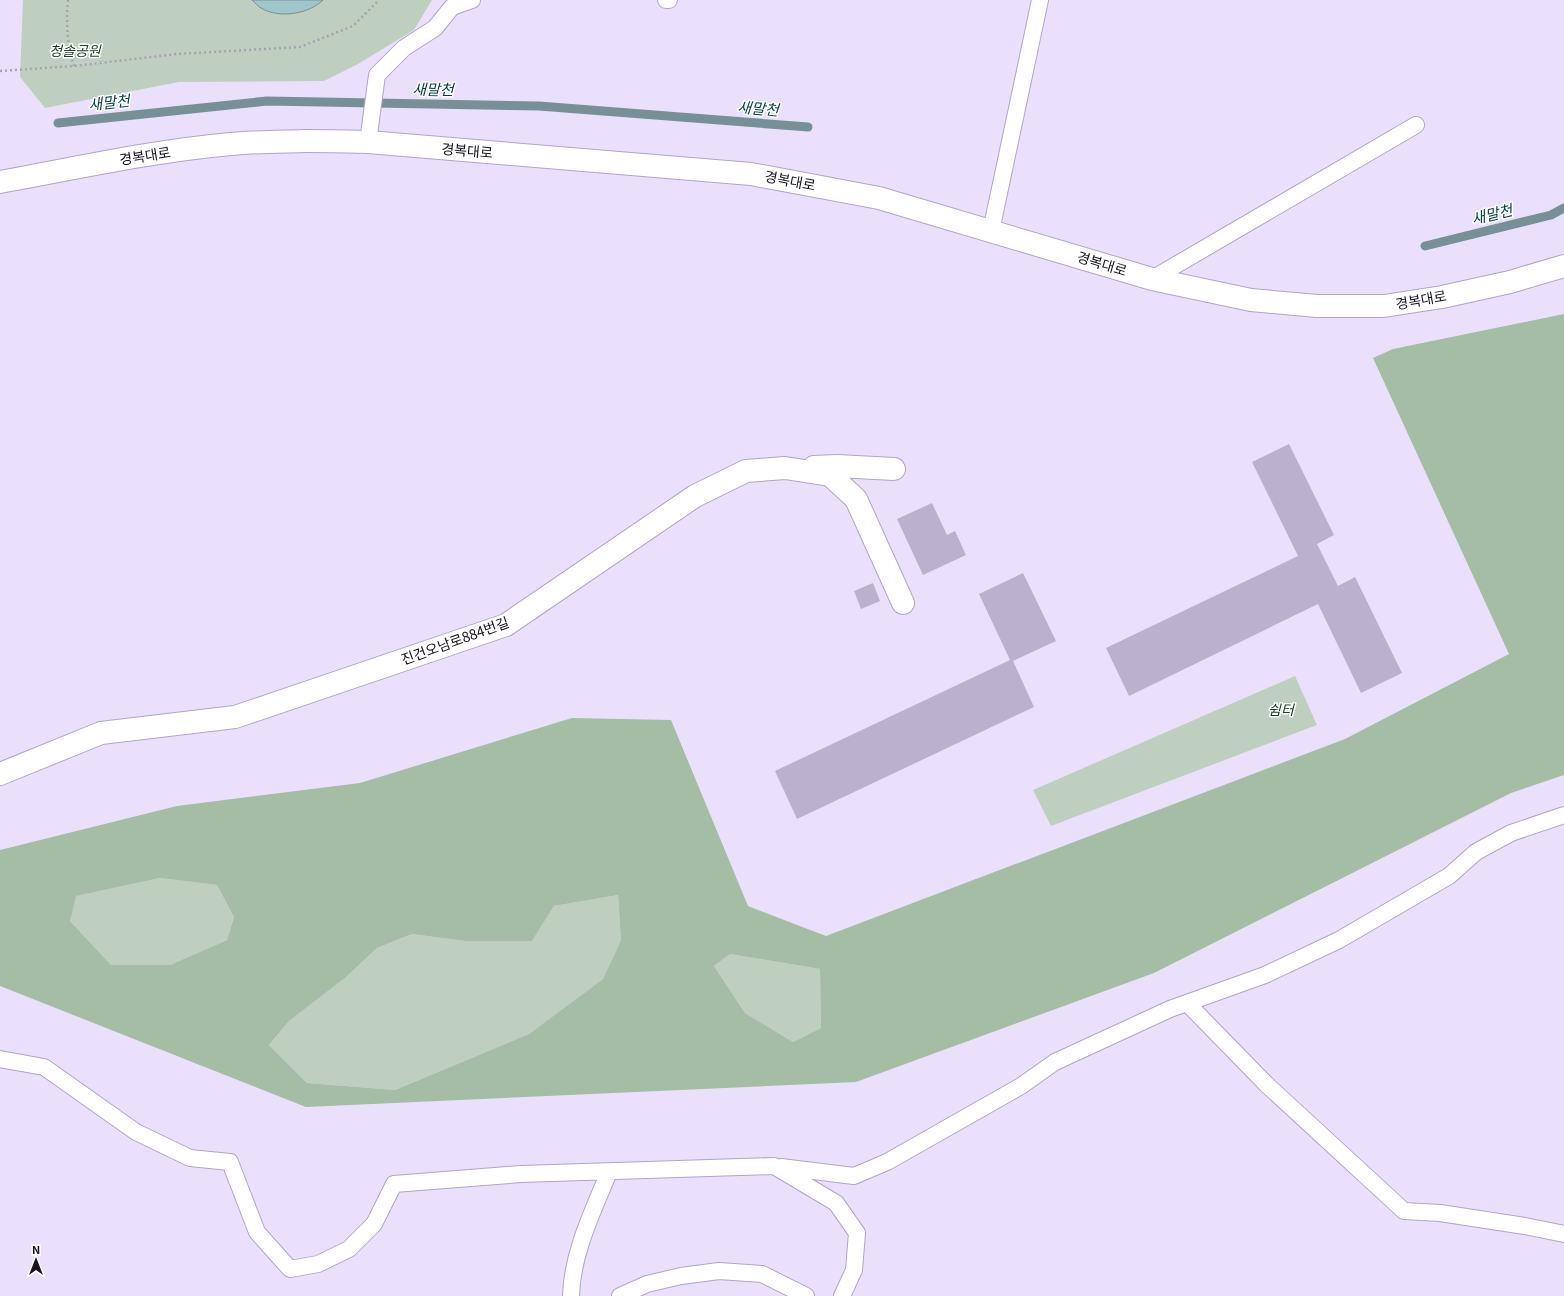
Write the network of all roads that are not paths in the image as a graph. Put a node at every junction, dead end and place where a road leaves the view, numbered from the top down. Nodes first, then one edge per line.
1 (472, 0) edge
2 (1040, 0) edge
3 (1416, 125) dead end
4 (368, 142) junction
5 (0, 182) edge
6 (991, 231) junction
7 (1564, 266) edge
8 (1152, 279) junction
9 (785, 468) junction
10 (894, 469) dead end
11 (903, 602) dead end
12 (0, 774) edge
13 (1564, 815) edge
14 (1187, 1003) junction
15 (0, 1059) edge
16 (774, 1166) junction
17 (609, 1172) junction
18 (1564, 1234) edge
19 (571, 1296) edge
20 (620, 1296) edge
21 (806, 1296) edge
22 (842, 1296) edge

1 - 4 lane
2 - 6 lane
3 - 8 lane
4 - 5 street, 경복대로
4 - 6 street, 경복대로
6 - 8 street, 경복대로
7 - 8 street, 경복대로
9 - 10 street
9 - 11 street, 진건오남로884번길
9 - 12 street, 진건오남로884번길
13 - 14 lane
14 - 16 lane
14 - 18 lane
15 - 17 lane
16 - 17 lane
16 - 22 lane
17 - 19 lane
20 - 21 lane

